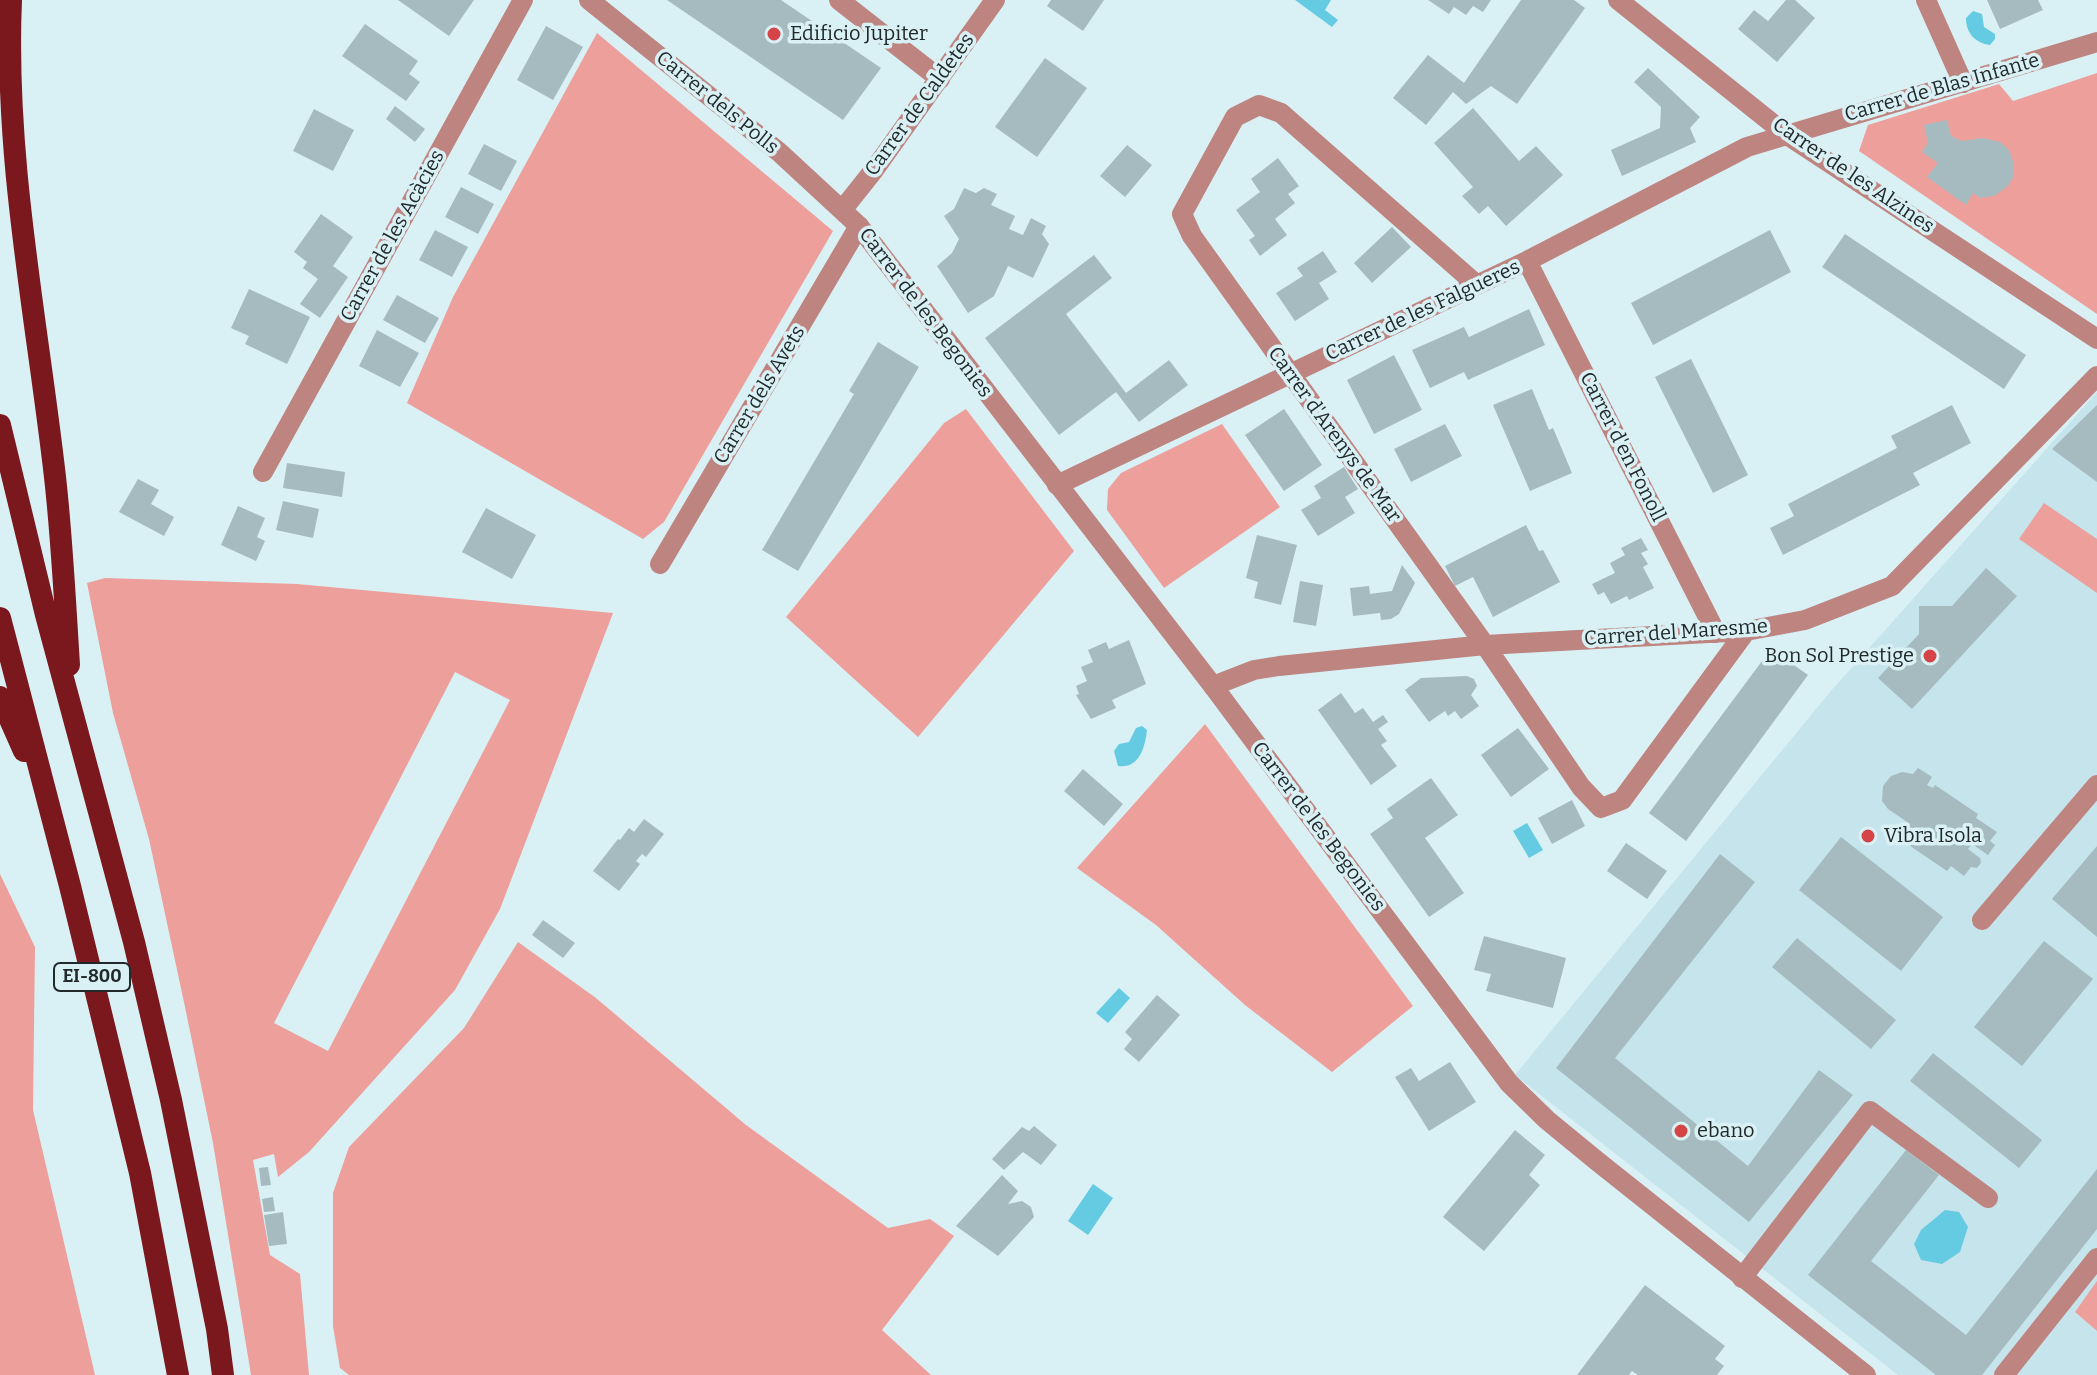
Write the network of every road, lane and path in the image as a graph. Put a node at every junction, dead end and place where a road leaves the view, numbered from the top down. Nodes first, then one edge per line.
1 (11, 0) edge
2 (523, 0) edge
3 (589, 0) edge
4 (839, 0) edge
5 (995, 0) edge
6 (1618, 0) edge
7 (1926, 0) edge
8 (2097, 42) edge
9 (940, 79) junction
10 (1963, 83) junction
11 (1787, 135) junction
12 (843, 209) junction
13 (859, 226) junction
14 (1527, 261) junction
15 (1477, 285) junction
16 (2097, 339) edge
17 (1290, 374) junction
18 (2097, 376) edge
19 (0, 425) edge
20 (263, 472) dead end
21 (1057, 485) junction
22 (660, 564) dead end
23 (0, 618) edge
24 (1746, 631) junction
25 (1716, 633) junction
26 (1485, 645) junction
27 (1213, 686) junction
28 (0, 697) edge
29 (73, 714) junction
30 (2097, 785) edge
31 (47, 800) junction
32 (1982, 920) dead end
33 (1988, 1198) dead end
34 (2097, 1258) edge
35 (1742, 1278) junction
36 (178, 1375) edge
37 (223, 1375) edge
38 (1866, 1375) edge
39 (2004, 1375) edge

1 - 29 highway
2 - 20 street, Carrer de les Acàcies
3 - 12 street, Carrer dels Polls
4 - 9 street
5 - 9 street, Carrer de Caldetes
6 - 11 street, Carrer de les Alzines
7 - 10 street
8 - 10 street, Carrer de Blas Infante
9 - 12 street, Carrer de Caldetes
10 - 11 street, Carrer de Blas Infante
11 - 14 street, Carrer de les Falgueres
11 - 16 street, Carrer de les Alzines
12 - 13 street, Carrer de les Begonies
13 - 21 street, Carrer de les Begonies
13 - 22 street, Carrer dels Avets
14 - 15 street, Carrer de les Falgueres
14 - 25 street, Carrer d'en Fonoll
15 - 17 street, Carrer de les Falgueres
15 - 17 street, Carrer d'Arenys de Mar
17 - 21 street, Carrer de les Falgueres
17 - 26 street, Carrer d'Arenys de Mar
18 - 24 street, Carrer del Maresme
19 - 29 highway, EI-800
21 - 27 street, Carrer de les Begonies
23 - 31 highway, EI-800
24 - 25 street, Carrer del Maresme
24 - 26 street, Carrer d'Arenys de Mar
25 - 26 street, Carrer del Maresme
26 - 27 street, Carrer del Maresme
27 - 35 street, Carrer de les Begonies
28 - 31 highway
29 - 37 highway, EI-800
30 - 32 street
31 - 36 highway, EI-800
33 - 35 street
34 - 39 street
35 - 38 street, Carrer de les Begonies

